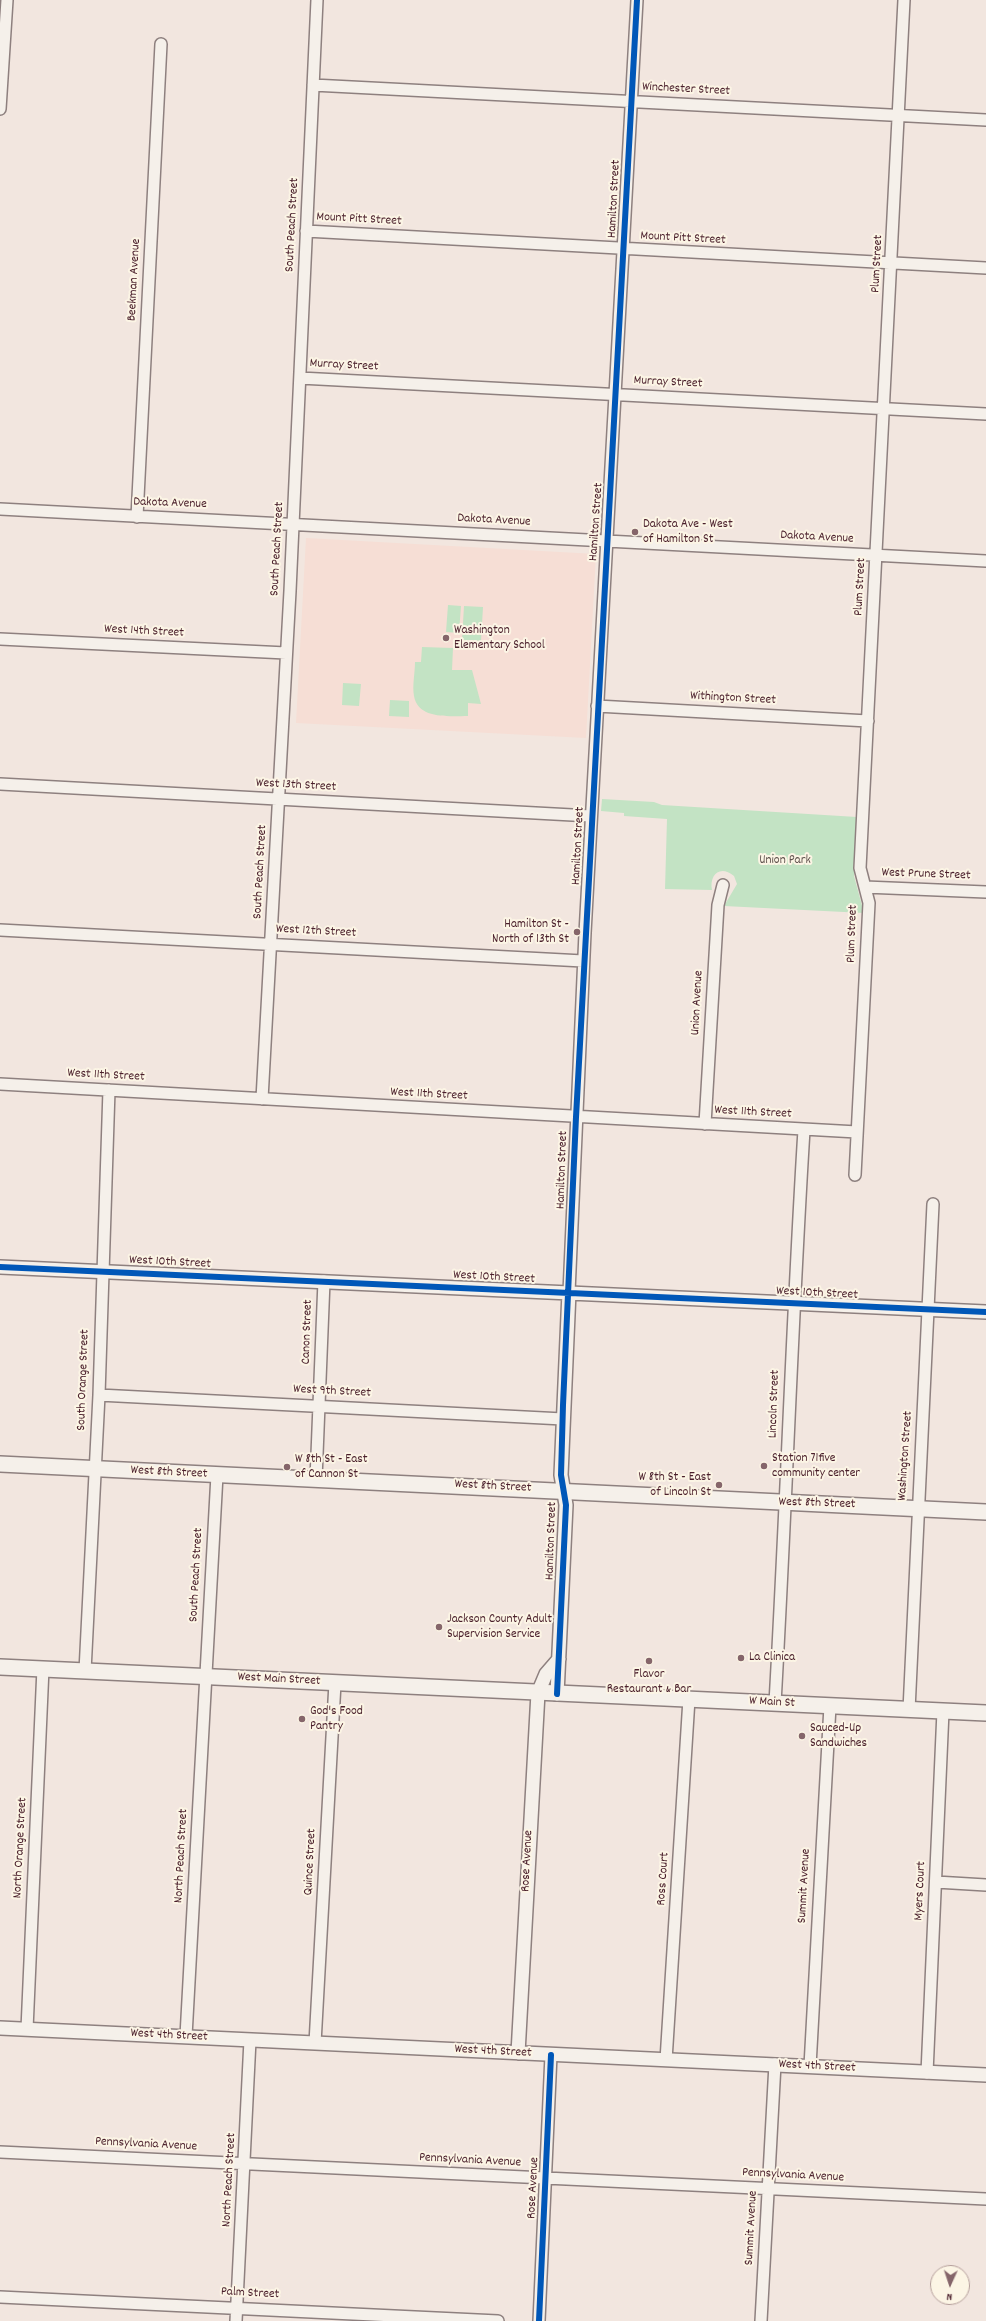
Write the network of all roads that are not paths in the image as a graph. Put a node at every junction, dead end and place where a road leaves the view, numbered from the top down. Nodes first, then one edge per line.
1 (7, 0) edge
2 (317, 0) edge
3 (637, 0) edge
4 (904, 0) edge
5 (161, 44) dead end
6 (313, 85) junction
7 (630, 101) junction
8 (0, 109) edge
9 (899, 115) junction
10 (986, 120) edge
11 (306, 231) junction
12 (623, 250) junction
13 (892, 263) junction
14 (986, 268) edge
15 (300, 378) junction
16 (616, 394) junction
17 (884, 409) junction
18 (986, 414) edge
19 (0, 509) edge
20 (137, 517) junction
21 (293, 524) junction
22 (606, 542) junction
23 (877, 555) junction
24 (986, 561) edge
25 (0, 639) edge
26 (286, 653) junction
27 (597, 706) junction
28 (868, 721) junction
29 (0, 784) edge
30 (279, 799) junction
31 (591, 816) junction
32 (723, 885) dead end
33 (865, 887) junction
34 (986, 892) edge
35 (0, 930) edge
36 (271, 944) junction
37 (583, 961) junction
38 (0, 1084) edge
39 (109, 1090) junction
40 (262, 1098) junction
41 (576, 1117) junction
42 (705, 1124) junction
43 (804, 1130) junction
44 (857, 1132) junction
45 (855, 1175) dead end
46 (933, 1204) dead end
47 (0, 1266) edge
48 (102, 1270) junction
49 (324, 1281) junction
50 (569, 1292) junction
51 (793, 1304) junction
52 (929, 1310) junction
53 (986, 1312) edge
54 (99, 1395) junction
55 (320, 1405) junction
56 (563, 1419) junction
57 (0, 1464) edge
58 (95, 1469) junction
59 (217, 1475) junction
60 (316, 1479) junction
61 (564, 1491) junction
62 (786, 1503) junction
63 (917, 1509) junction
64 (986, 1512) edge
65 (559, 1659) junction
66 (0, 1667) edge
67 (43, 1668) junction
68 (85, 1671) junction
69 (205, 1676) junction
70 (335, 1683) junction
71 (538, 1693) junction
72 (557, 1694) junction
73 (689, 1700) junction
74 (775, 1704) junction
75 (830, 1706) junction
76 (909, 1710) junction
77 (943, 1711) junction
78 (986, 1713) edge
79 (936, 1882) junction
80 (986, 1885) edge
81 (0, 2028) edge
82 (27, 2029) junction
83 (186, 2036) junction
84 (250, 2040) junction
85 (315, 2043) junction
86 (518, 2053) junction
87 (551, 2055) junction
88 (666, 2060) junction
89 (775, 2064) junction
90 (810, 2066) junction
91 (927, 2073) junction
92 (986, 2075) edge
93 (0, 2152) edge
94 (244, 2164) junction
95 (546, 2178) junction
96 (768, 2189) junction
97 (986, 2199) edge
98 (0, 2297) edge
99 (237, 2308) junction
100 (236, 2321) edge
101 (498, 2321) edge
102 (539, 2321) edge
103 (761, 2321) edge

1 - 8 street
2 - 6 street, South Peach Street
3 - 7 street, Hamilton Street
4 - 9 street, Plum Street
5 - 20 street, Beekman Avenue
6 - 7 street, Winchester Street
6 - 11 street, South Peach Street
7 - 9 street, Winchester Street
7 - 12 street, Hamilton Street
9 - 10 street, Winchester Street
9 - 13 street, Plum Street
11 - 12 street, Mount Pitt Street
11 - 15 street, South Peach Street
12 - 13 street, Mount Pitt Street
12 - 16 street, Hamilton Street
13 - 14 street, Mount Pitt Street
13 - 17 street, Plum Street
15 - 16 street, Murray Street
15 - 21 street, South Peach Street
16 - 17 street, Murray Street
16 - 22 street, Hamilton Street
17 - 18 street, Murray Street
17 - 23 street, Plum Street
19 - 20 street, Dakota Avenue
20 - 21 street, Dakota Avenue
21 - 22 street, Dakota Avenue
21 - 26 street, South Peach Street
22 - 23 street, Dakota Avenue
22 - 27 street, Hamilton Street
23 - 24 street, Dakota Avenue
23 - 28 street, Plum Street
25 - 26 street, West 14th Street
26 - 30 street, South Peach Street
27 - 28 street, Withington Street
27 - 31 street, Hamilton Street
28 - 33 street, Plum Street
29 - 30 street, West 13th Street
30 - 31 street, West 13th Street
30 - 36 street, South Peach Street
31 - 37 street, Hamilton Street
32 - 42 street, Union Avenue
33 - 34 street, West Prune Street
33 - 44 street, Plum Street
35 - 36 street, West 12th Street
36 - 37 street, West 12th Street
36 - 40 street, South Peach Street
37 - 41 street, Hamilton Street
38 - 39 street, West 11th Street
39 - 40 street, West 11th Street
39 - 48 street, South Orange Street
40 - 41 street, West 11th Street
41 - 42 street, West 11th Street
41 - 50 street, Hamilton Street
42 - 43 street, West 11th Street
43 - 44 street, West 11th Street
43 - 51 street, Lincoln Street
44 - 45 street, Plum Street
46 - 52 street, Washington Street
47 - 48 street, West 10th Street
48 - 49 street, West 10th Street
48 - 54 street, South Orange Street
49 - 50 street, West 10th Street
49 - 55 street, Canon Street
50 - 51 street, West 10th Street
50 - 56 street, Hamilton Street
51 - 52 street, West 10th Street
51 - 62 street, Lincoln Street
52 - 53 street, West 10th Street
52 - 63 street, Washington Street
54 - 55 street, West 9th Street
54 - 58 street, South Orange Street
55 - 56 street, West 9th Street
55 - 60 street, Canon Street
56 - 61 street, Hamilton Street
57 - 58 main road, West 8th Street
58 - 59 main road, West 8th Street
58 - 68 street, South Orange Street
59 - 60 main road, West 8th Street
59 - 69 street, South Peach Street
60 - 61 main road, West 8th Street
61 - 62 main road, West 8th Street
61 - 65 street, Hamilton Street
62 - 63 main road, West 8th Street
62 - 74 street, Lincoln Street
63 - 64 main road, West 8th Street
63 - 76 street, Washington Street
65 - 71 street, Rose Avenue
65 - 72 street, Hamilton Street
66 - 67 main road, West Main Street
67 - 68 main road, West Main Street
67 - 82 street, North Orange Street
68 - 69 main road, West Main Street
69 - 70 main road, West Main Street
69 - 83 street, North Peach Street
70 - 71 main road, West Main Street
70 - 85 street, Quince Street
71 - 72 main road, West Main Street
71 - 86 street, Rose Avenue
72 - 73 main road, W Main St
73 - 74 main road, W Main St
73 - 88 street, Ross Court
74 - 75 main road, W Main St
75 - 76 main road, W Main St
75 - 90 street, Summit Avenue
76 - 77 main road, W Main St
77 - 78 main road, W Main St
77 - 79 street, Myers Court
79 - 80 street
79 - 91 street, Myers Court
81 - 82 street, West 4th Street
82 - 83 street, West 4th Street
83 - 84 street, West 4th Street
84 - 85 street, West 4th Street
84 - 94 street, North Peach Street
85 - 86 street, West 4th Street
86 - 87 street, West 4th Street
87 - 88 street, West 4th Street
87 - 95 street, Rose Avenue
88 - 89 street, West 4th Street
89 - 90 street, West 4th Street
89 - 96 street, Summit Avenue
90 - 91 street, West 4th Street
91 - 92 street, West 4th Street
93 - 94 street, Pennsylvania Avenue
94 - 95 street, Pennsylvania Avenue
94 - 99 street, North Peach Street
95 - 96 street, Pennsylvania Avenue
95 - 102 street, Rose Avenue
96 - 97 street, Pennsylvania Avenue
96 - 103 street, Summit Avenue
98 - 99 street, Palm Street
99 - 100 street, North Peach Street
99 - 101 street, Palm Street

